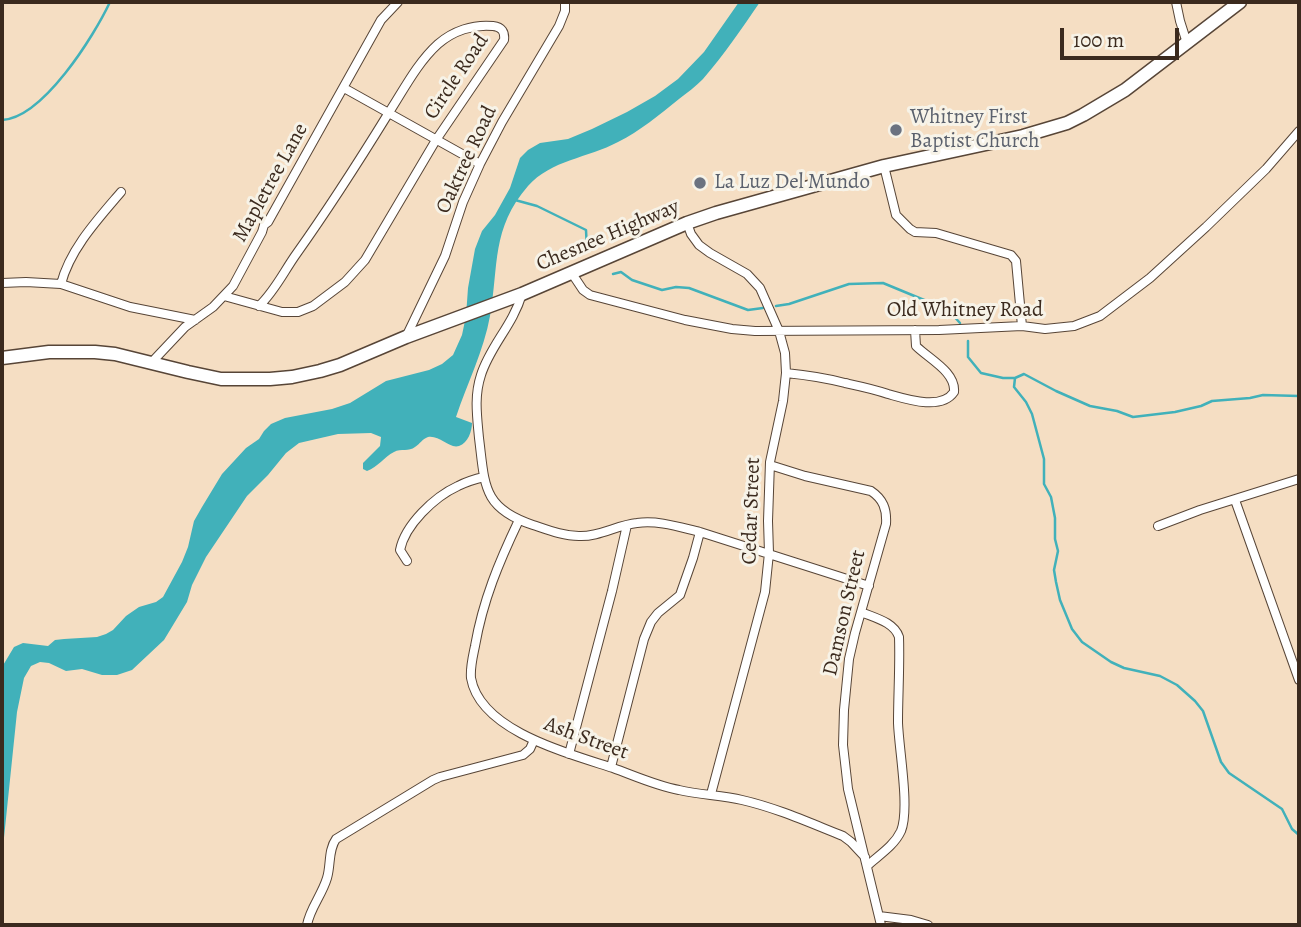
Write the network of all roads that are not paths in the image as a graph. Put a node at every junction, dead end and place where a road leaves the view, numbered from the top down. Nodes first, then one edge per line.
1 (398, 2) edge
2 (565, 2) edge
3 (1176, 2) edge
4 (1240, 2) edge
5 (1187, 43) junction
6 (344, 88) junction
7 (389, 113) junction
8 (1299, 131) edge
9 (436, 140) junction
10 (480, 164) junction
11 (884, 166) junction
12 (121, 192) dead end
13 (687, 223) junction
14 (571, 272) junction
15 (2, 283) edge
16 (61, 284) junction
17 (522, 294) junction
18 (224, 296) junction
19 (259, 306) junction
20 (195, 320) junction
21 (1022, 326) junction
22 (915, 330) junction
23 (779, 331) junction
24 (406, 337) junction
25 (2, 358) edge
26 (151, 363) junction
27 (786, 373) junction
28 (770, 465) junction
29 (484, 477) junction
30 (1299, 479) edge
31 (1234, 500) junction
32 (519, 520) junction
33 (628, 524) junction
34 (1158, 526) dead end
35 (700, 532) junction
36 (769, 554) junction
37 (407, 561) dead end
38 (869, 586) junction
39 (861, 612) junction
40 (1299, 680) edge
41 (534, 740) junction
42 (569, 754) junction
43 (611, 768) junction
44 (711, 794) junction
45 (866, 862) junction
46 (879, 916) junction
47 (307, 925) edge
48 (881, 925) edge
49 (928, 925) edge

1 - 6 street, Mapletree Lane
2 - 10 street, Oaktree Road
3 - 5 street
4 - 5 main road, Chesnee Highway
5 - 11 main road, Chesnee Highway
6 - 7 street
6 - 18 street, Mapletree Lane
7 - 9 street
7 - 9 street, Circle Road
7 - 19 street, Circle Road
8 - 21 street, Old Whitney Road
9 - 10 street
9 - 19 street, Circle Road
10 - 24 street, Oaktree Road
11 - 13 main road, Chesnee Highway
11 - 21 street
12 - 16 street
13 - 14 main road, Chesnee Highway
13 - 23 street, Cedar Street
14 - 17 main road, Chesnee Highway
14 - 23 street, Old Whitney Road
15 - 16 street
16 - 20 street
17 - 24 main road, Chesnee Highway
17 - 29 street
18 - 19 street, Circle Road
18 - 20 street, Mapletree Lane
20 - 26 street, Mapletree Lane
21 - 22 street, Old Whitney Road
22 - 23 street, Old Whitney Road
22 - 27 street
23 - 27 street, Cedar Street
24 - 26 main road, Chesnee Highway
25 - 26 main road, Chesnee Highway
27 - 28 street, Cedar Street
28 - 36 street, Cedar Street
28 - 38 street, Damson Street
29 - 32 street
29 - 37 street
30 - 31 street
31 - 34 street
31 - 40 street
32 - 33 street
32 - 41 street, Ash Street
33 - 35 street
33 - 42 street
35 - 36 street
35 - 43 street
36 - 38 street
36 - 44 street, Cedar Street
38 - 39 street, Damson Street
39 - 45 street, Damson Street
39 - 45 street
41 - 42 street, Ash Street
41 - 47 street
42 - 43 street, Ash Street
43 - 44 street, Ash Street
44 - 45 street, Ash Street
45 - 46 street, Damson Street
46 - 48 street, Damson Street
46 - 49 street

